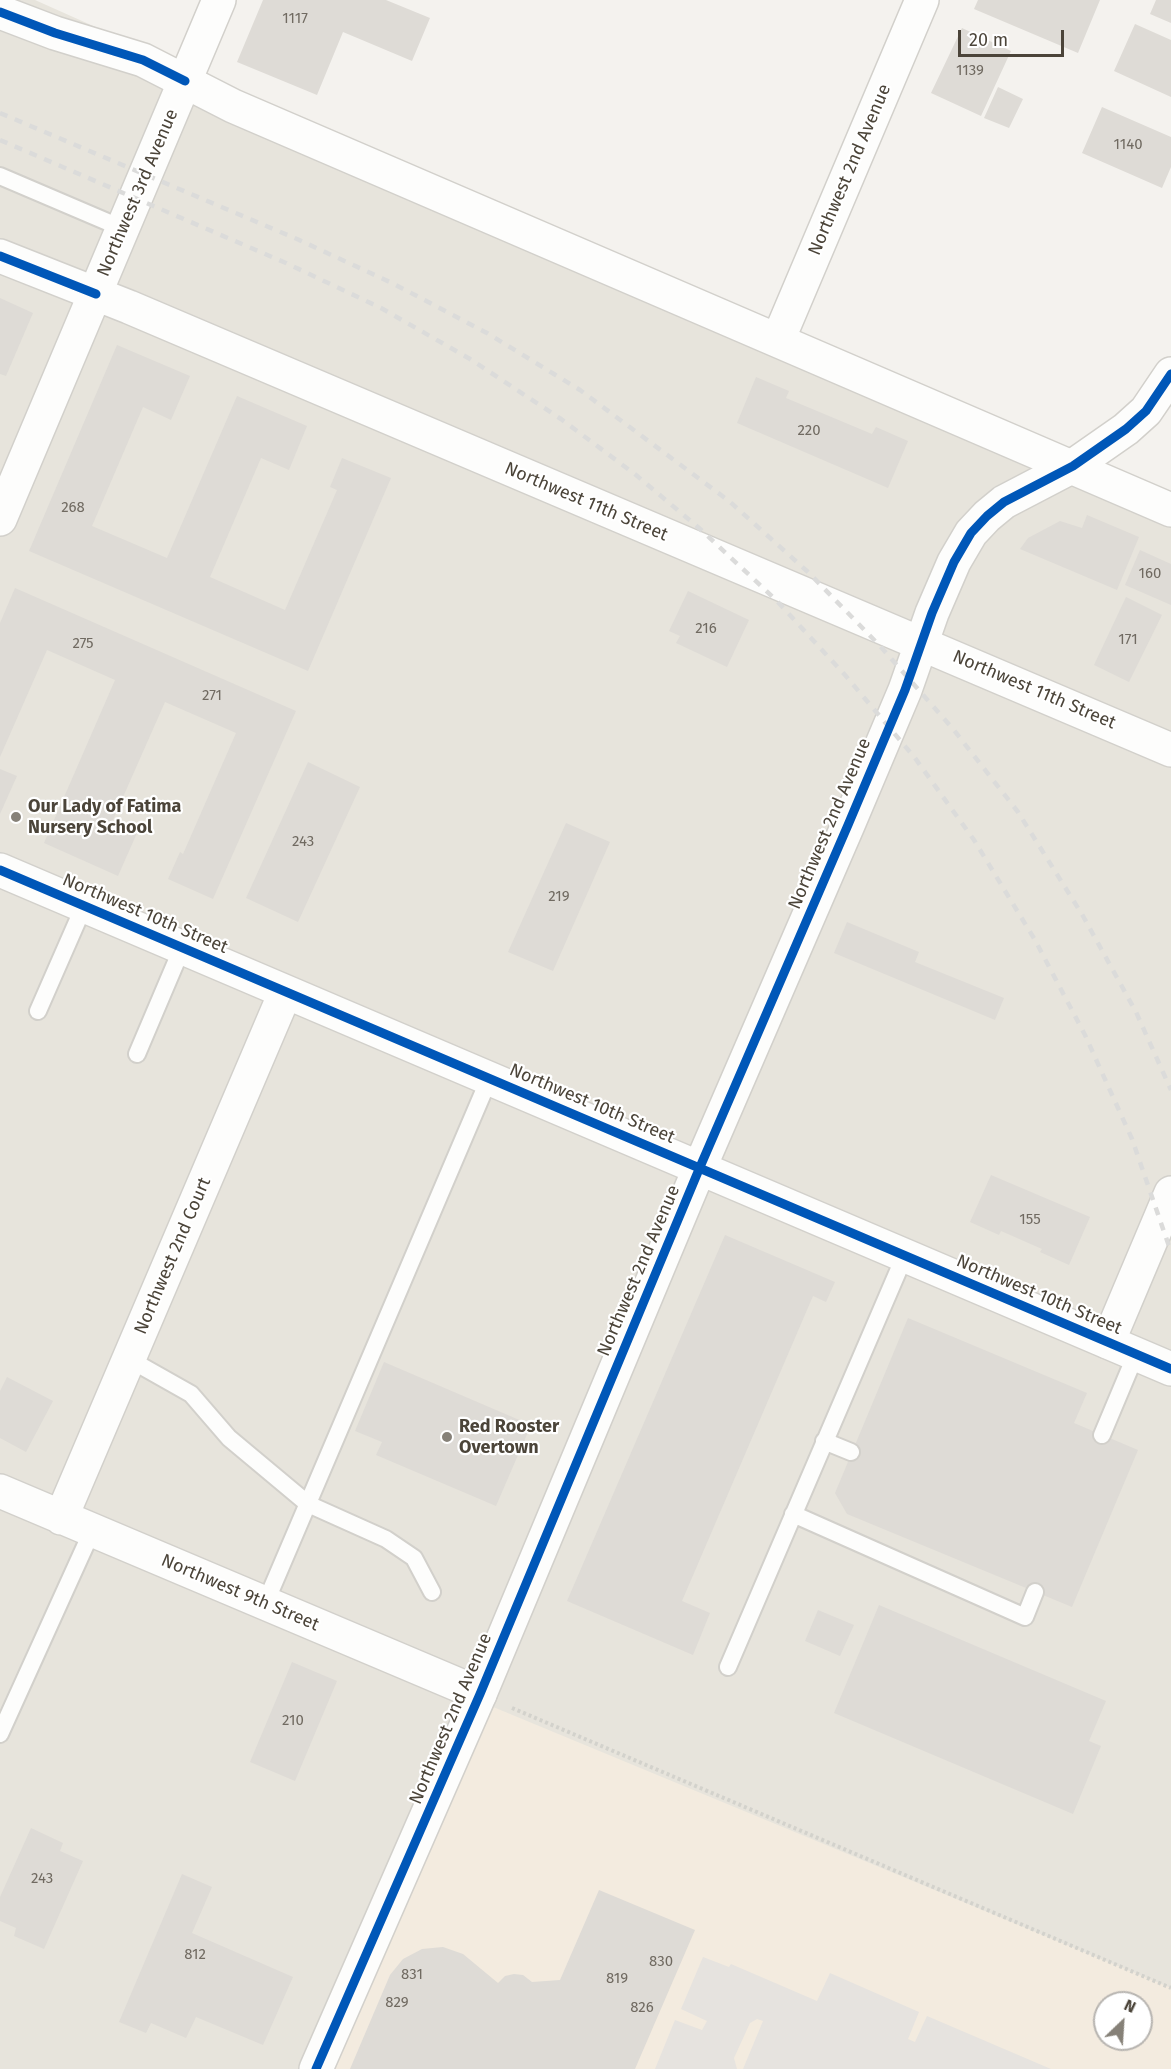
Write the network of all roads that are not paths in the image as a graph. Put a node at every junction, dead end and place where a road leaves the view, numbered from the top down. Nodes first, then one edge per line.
1 (219, 0) edge
2 (922, 0) edge
3 (0, 12) edge
4 (185, 81) junction
5 (0, 176) edge
6 (124, 229) junction
7 (0, 256) edge
8 (96, 294) junction
9 (778, 340) junction
10 (1171, 374) edge
11 (1073, 466) junction
12 (1171, 510) edge
13 (0, 519) edge
14 (922, 642) junction
15 (1171, 750) edge
16 (0, 870) edge
17 (84, 906) junction
18 (182, 948) junction
19 (285, 993) junction
20 (38, 1011) dead end
21 (137, 1054) dead end
22 (489, 1079) junction
23 (700, 1167) junction
24 (1171, 1193) edge
25 (904, 1255) junction
26 (1122, 1348) junction
27 (129, 1359) junction
28 (1171, 1369) edge
29 (1102, 1435) dead end
30 (824, 1441) junction
31 (851, 1452) dead end
32 (0, 1491) edge
33 (308, 1504) junction
34 (792, 1514) junction
35 (62, 1518) junction
36 (92, 1531) junction
37 (432, 1592) dead end
38 (1035, 1592) dead end
39 (265, 1604) junction
40 (728, 1667) dead end
41 (491, 1699) junction
42 (0, 1734) edge
43 (316, 2069) edge

1 - 4 street, Northwest 3rd Avenue
2 - 9 street, Northwest 2nd Avenue
3 - 4 street
4 - 6 street, Northwest 3rd Avenue
4 - 9 street
5 - 6 lane
6 - 8 street, Northwest 3rd Avenue
7 - 8 street, Northwest 11th Street
8 - 13 street, Northwest 3rd Avenue
8 - 14 street, Northwest 11th Street
9 - 11 street
10 - 11 street, Northwest 2nd Avenue
11 - 12 street
11 - 14 street, Northwest 2nd Avenue
14 - 15 street, Northwest 11th Street
14 - 23 street, Northwest 2nd Avenue
16 - 17 street, Northwest 10th Street
17 - 18 street, Northwest 10th Street
17 - 20 lane
18 - 19 street, Northwest 10th Street
18 - 21 lane
19 - 22 street, Northwest 10th Street
19 - 27 street, Northwest 2nd Court
22 - 23 street, Northwest 10th Street
22 - 33 lane
23 - 25 street, Northwest 10th Street
23 - 41 street, Northwest 2nd Avenue
24 - 26 street
25 - 26 street, Northwest 10th Street
25 - 30 lane
26 - 28 street, Northwest 10th Street
26 - 29 lane
27 - 33 lane
27 - 35 street, Northwest 2nd Court
30 - 31 lane
30 - 34 lane
32 - 35 street, Northwest 9th Street
33 - 37 lane
33 - 39 lane
34 - 38 lane
34 - 40 lane
35 - 36 street, Northwest 9th Street
36 - 39 street, Northwest 9th Street
36 - 42 lane
39 - 41 street, Northwest 9th Street
41 - 43 street, Northwest 2nd Avenue

